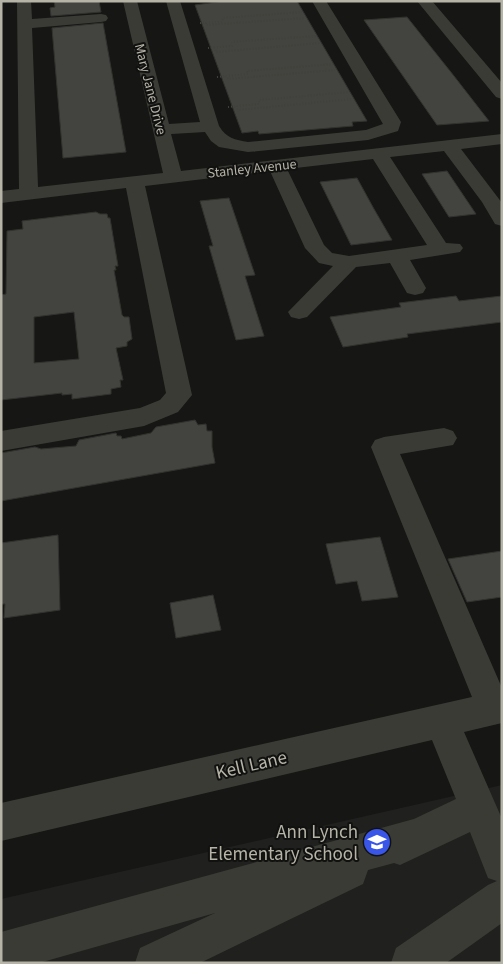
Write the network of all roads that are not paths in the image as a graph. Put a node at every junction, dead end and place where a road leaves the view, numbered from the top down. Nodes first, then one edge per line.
1 (24, 1) edge
2 (320, 1) edge
3 (424, 1) edge
4 (173, 4) edge
5 (131, 5) edge
6 (102, 18) dead end
7 (25, 24) junction
8 (502, 94) edge
9 (210, 126) junction
10 (161, 130) junction
11 (502, 139) edge
12 (449, 145) junction
13 (378, 153) junction
14 (276, 165) junction
15 (173, 177) junction
16 (134, 181) junction
17 (29, 193) junction
18 (1, 197) edge
19 (502, 220) edge
20 (396, 256) junction
21 (349, 262) junction
22 (415, 288) dead end
23 (299, 312) dead end
24 (444, 438) dead end
25 (1, 441) edge
26 (498, 708) edge
27 (441, 720) junction
28 (478, 808) junction
29 (1, 822) edge
30 (415, 838) junction
31 (502, 864) edge
32 (502, 899) edge
33 (1, 953) edge
34 (154, 963) edge
35 (411, 963) edge

1 - 7 street
2 - 9 street
3 - 8 street
4 - 5 street
4 - 9 street
5 - 10 street, Mary Jane Drive
6 - 7 street
7 - 17 street
9 - 10 street
10 - 15 street, Mary Jane Drive
11 - 12 street, Stanley Avenue
12 - 13 street, Stanley Avenue
12 - 19 street
13 - 14 street, Stanley Avenue
13 - 20 street
14 - 15 street, Stanley Avenue
14 - 21 street
15 - 16 street, Stanley Avenue
16 - 17 street, Stanley Avenue
16 - 25 street
17 - 18 street, Stanley Avenue
20 - 21 street
20 - 22 street
21 - 23 street
24 - 26 street
26 - 27 street, Kell Lane
27 - 28 street
27 - 29 street, Kell Lane
28 - 30 street
28 - 31 street
30 - 33 street
30 - 34 street
32 - 35 street

